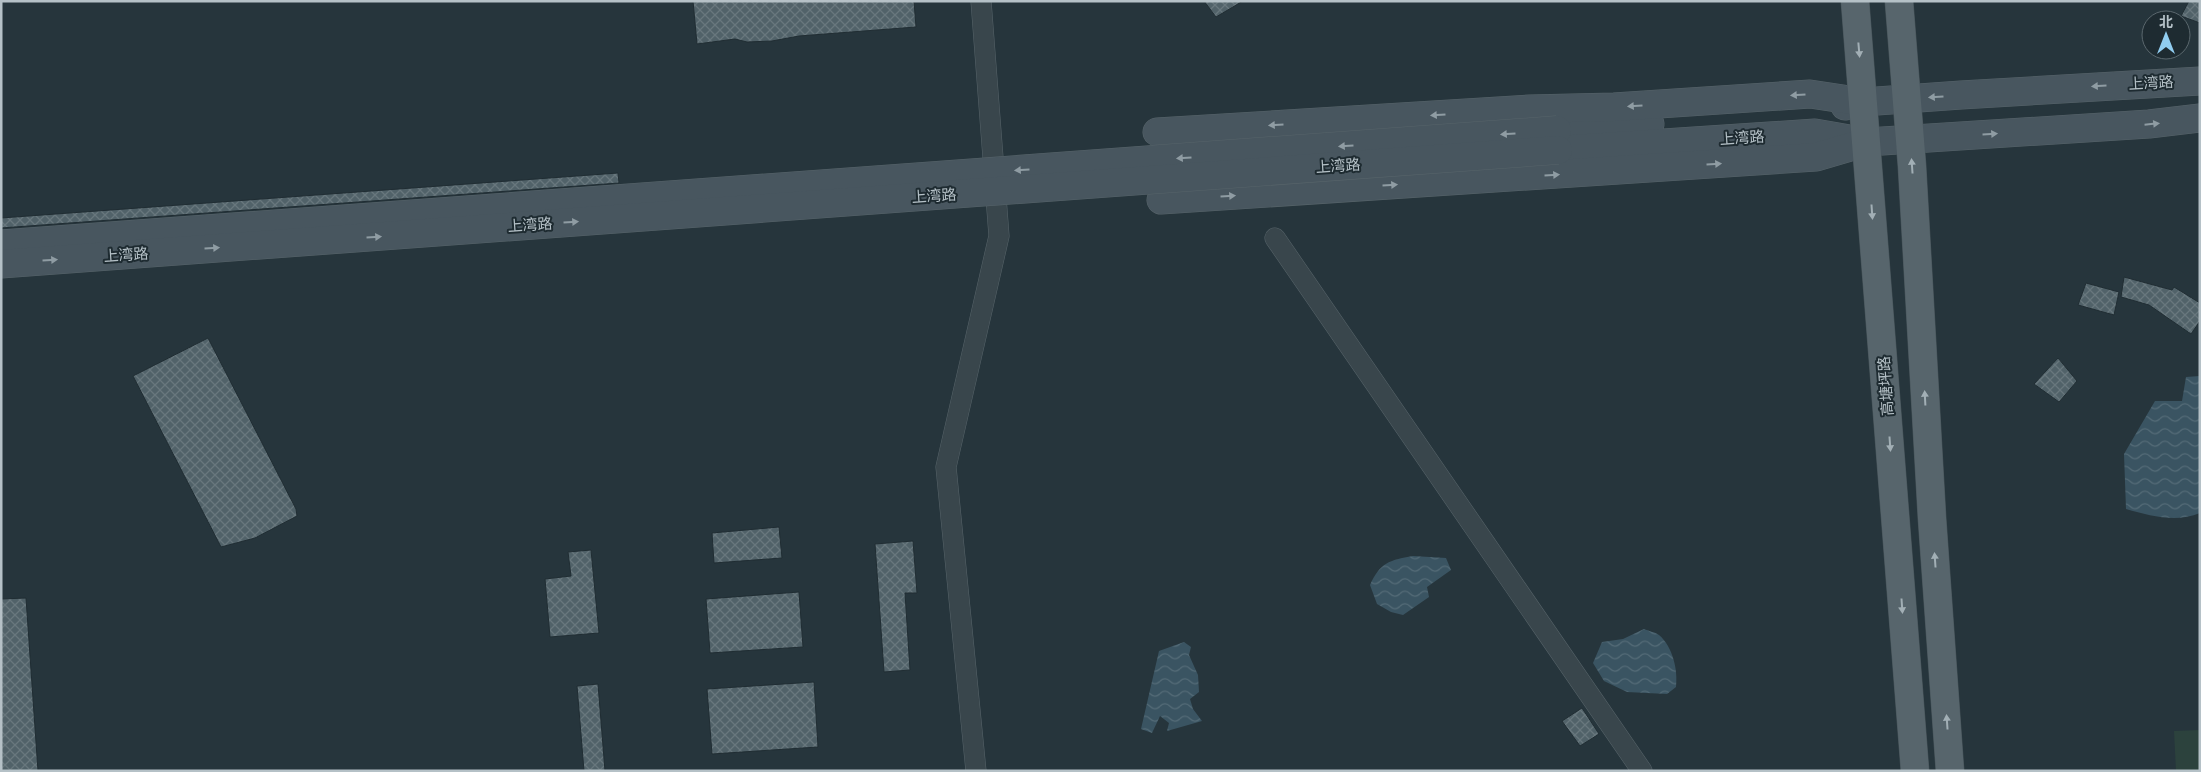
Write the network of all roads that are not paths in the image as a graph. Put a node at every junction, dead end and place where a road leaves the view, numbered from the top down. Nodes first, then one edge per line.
1 (981, 1) edge
2 (1855, 1) edge
3 (1899, 1) edge
4 (2200, 81) edge
5 (1906, 99) junction
6 (1863, 102) junction
7 (2200, 118) edge
8 (1157, 132) dead end
9 (1910, 139) junction
10 (1558, 140) junction
11 (1867, 142) junction
12 (1162, 200) dead end
13 (1275, 238) dead end
14 (1, 244) edge
15 (1, 264) edge
16 (976, 771) edge
17 (1642, 771) edge
18 (1915, 771) edge
19 (1950, 771) edge

1 - 16 street
2 -> 6 main road, 高塘坪路
3 - 5 main road
4 -> 5 main road, 上湾路
5 - 6 main road, 上湾路
5 - 9 main road
6 -> 8 main road, 上湾路
6 - 10 main road, 上湾路
6 - 11 main road, 高塘坪路
9 -> 7 main road, 上湾路
9 - 11 main road, 上湾路
19 -> 9 main road
10 - 11 main road, 上湾路
10 -> 14 main road, 上湾路, bridge
15 -> 10 main road, 上湾路, bridge
12 -> 11 main road, 上湾路
11 -> 18 main road, 高塘坪路
13 - 17 street

